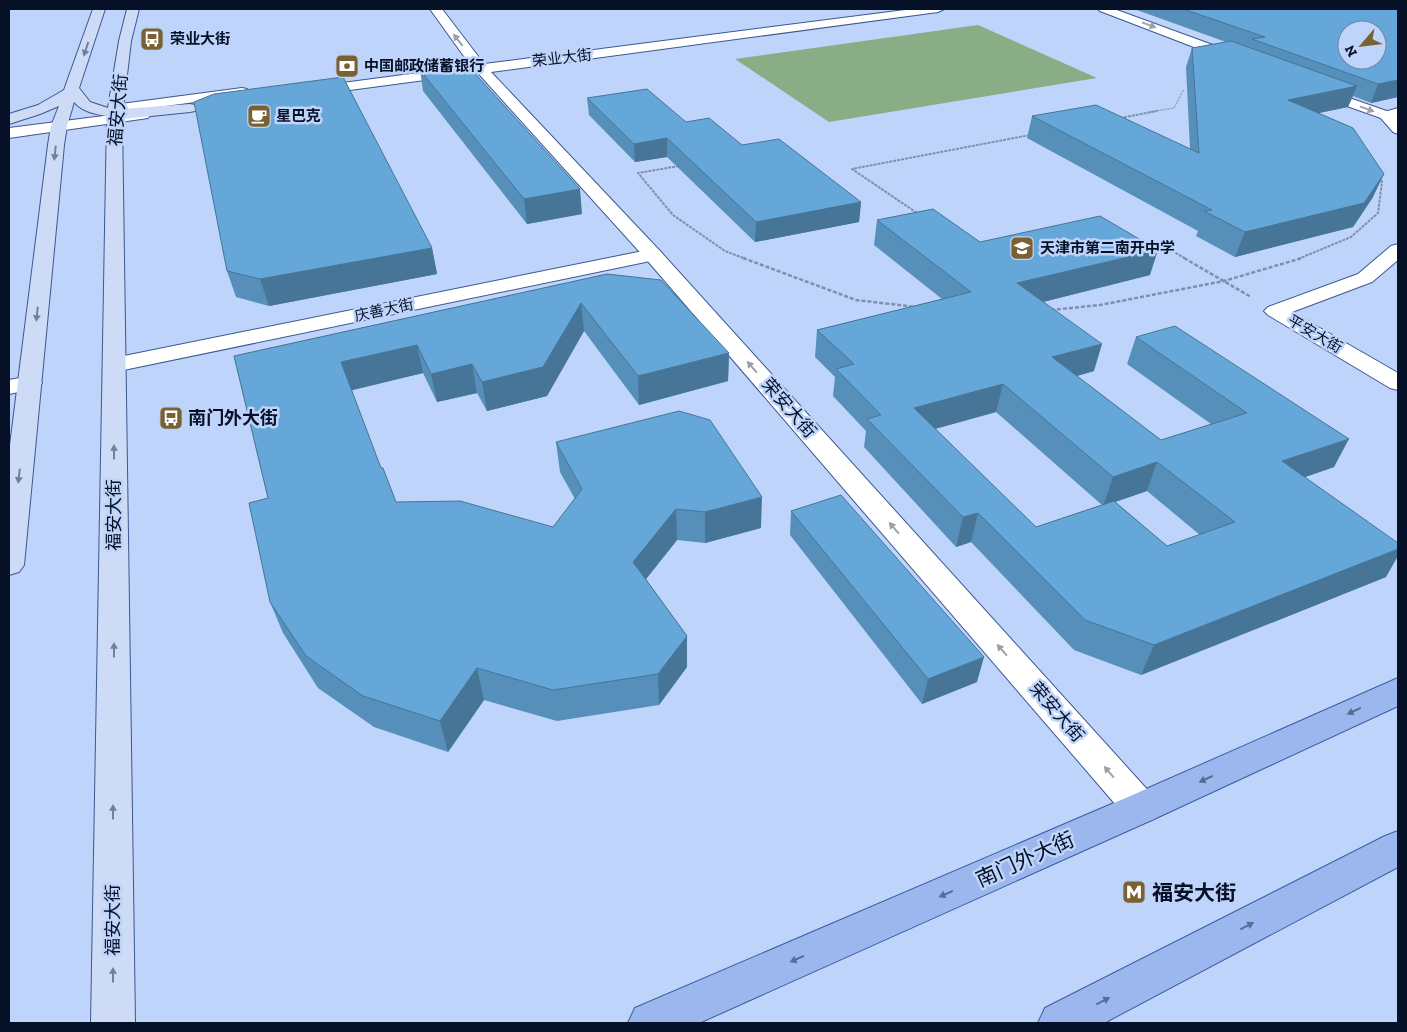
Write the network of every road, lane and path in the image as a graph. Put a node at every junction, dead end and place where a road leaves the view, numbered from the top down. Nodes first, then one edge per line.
1 (99, 9) edge
2 (132, 9) edge
3 (436, 9) edge
4 (888, 9) edge
5 (938, 9) edge
6 (1104, 9) edge
7 (1249, 64) edge
8 (478, 65) junction
9 (1303, 85) edge
10 (300, 89) edge
11 (1184, 89) dead end
12 (73, 90) junction
13 (257, 95) edge
14 (189, 104) junction
15 (92, 111) junction
16 (1394, 116) edge
17 (1112, 120) edge
18 (9, 121) edge
19 (1398, 130) edge
20 (9, 132) edge
21 (1036, 134) edge
22 (687, 165) edge
23 (1379, 174) edge
24 (925, 219) edge
25 (1398, 250) edge
26 (1172, 251) dead end
27 (653, 255) junction
28 (1224, 281) junction
29 (924, 308) edge
30 (1051, 310) edge
31 (1275, 311) junction
32 (114, 365) junction
33 (1398, 383) edge
34 (19, 385) edge
35 (9, 565) edge
36 (1398, 691) edge
37 (1141, 808) junction
38 (1398, 848) edge
39 (113, 1023) edge
40 (650, 1023) edge
41 (1060, 1023) edge

1 -> 12 main road, 福安大街
2 - 15 main road, 福安大街
8 -> 3 street, 荣安大街
4 - 8 street, 荣业大街
5 - 8 street, 荣业大街
6 -> 7 street
8 - 10 street, 荣业大街
8 - 27 street, 荣安大街
9 -> 16 street
11 - 17 path
12 - 15 main road, 福安大街
12 - 18 main road
13 - 14 street
14 - 15 street
14 - 15 street
15 - 18 street
15 - 20 street
15 - 32 main road, 福安大街
15 -> 34 main road, 福安大街
16 - 19 street
21 - 24 path
22 - 29 path
23 - 28 path
25 - 31 street, 平安大街
26 - 28 path
27 - 32 street, 庆善大街
37 -> 27 street, 荣安大街
28 - 30 path
28 - 31 path
31 - 33 street, 平安大街
39 -> 32 main road, 福安大街
34 -> 35 main road, 福安大街
36 -> 37 main road, 南门外大街
37 -> 40 main road, 南门外大街
41 -> 38 main road

